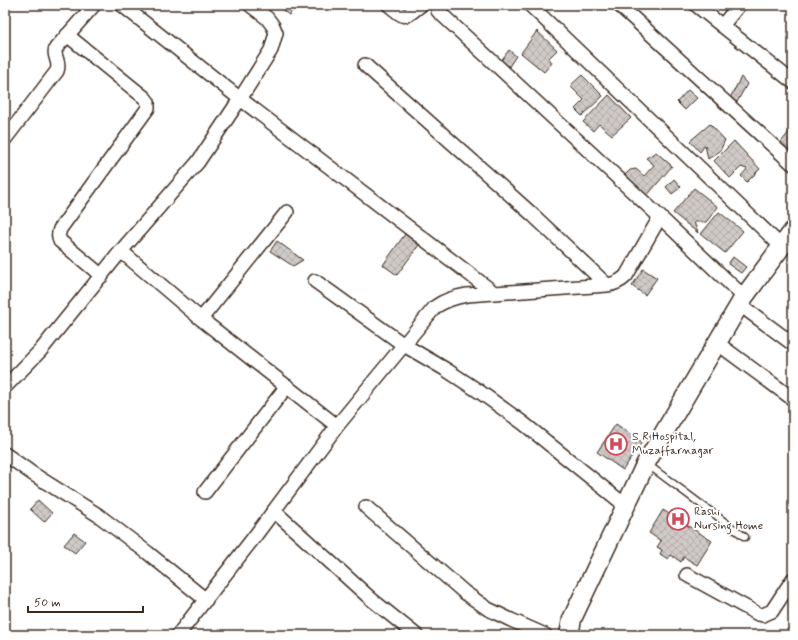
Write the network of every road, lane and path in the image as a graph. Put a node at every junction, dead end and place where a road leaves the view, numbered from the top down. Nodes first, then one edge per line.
1 (94, 5) edge
2 (122, 5) edge
3 (250, 5) edge
4 (389, 5) edge
5 (421, 5) edge
6 (530, 5) edge
7 (619, 5) edge
8 (696, 5) edge
9 (739, 5) edge
10 (437, 7) edge
11 (722, 26) junction
12 (67, 35) junction
13 (365, 65) dead end
14 (793, 82) edge
15 (240, 99) junction
16 (5, 139) edge
17 (793, 164) edge
18 (287, 212) dead end
19 (660, 217) junction
20 (793, 231) edge
21 (781, 246) junction
22 (121, 251) junction
23 (102, 276) junction
24 (315, 281) dead end
25 (607, 286) junction
26 (493, 292) junction
27 (742, 300) junction
28 (201, 319) junction
29 (717, 343) junction
30 (404, 344) junction
31 (793, 344) edge
32 (287, 386) junction
33 (5, 387) edge
34 (793, 399) edge
35 (337, 426) junction
36 (5, 454) edge
37 (646, 463) junction
38 (205, 492) dead end
39 (626, 506) junction
40 (366, 507) dead end
41 (274, 511) junction
42 (745, 537) dead end
43 (687, 575) dead end
44 (793, 579) edge
45 (206, 600) junction
46 (180, 634) edge
47 (416, 635) edge
48 (545, 635) edge
49 (569, 635) edge

1 - 12 street
2 - 15 street
3 - 15 street
4 - 5 street
6 - 21 street
7 - 17 street
8 - 11 street
9 - 11 street
10 - 19 street
11 - 14 street
12 - 16 street
12 - 23 street
13 - 25 street
15 - 22 street
15 - 26 street
18 - 28 street
19 - 25 street
19 - 27 street
20 - 21 main road
21 - 27 main road
22 - 23 street
22 - 28 street
23 - 33 street
24 - 30 street
25 - 26 street
26 - 30 street
27 - 29 main road
27 - 31 street
28 - 32 street
29 - 34 street
29 - 37 main road
30 - 35 street
30 - 39 street
32 - 35 street
32 - 38 street
35 - 41 street
36 - 45 street
37 - 39 main road
37 - 42 lane
39 - 49 main road
40 - 48 street
41 - 45 street
41 - 47 street
43 - 44 street
45 - 46 street

